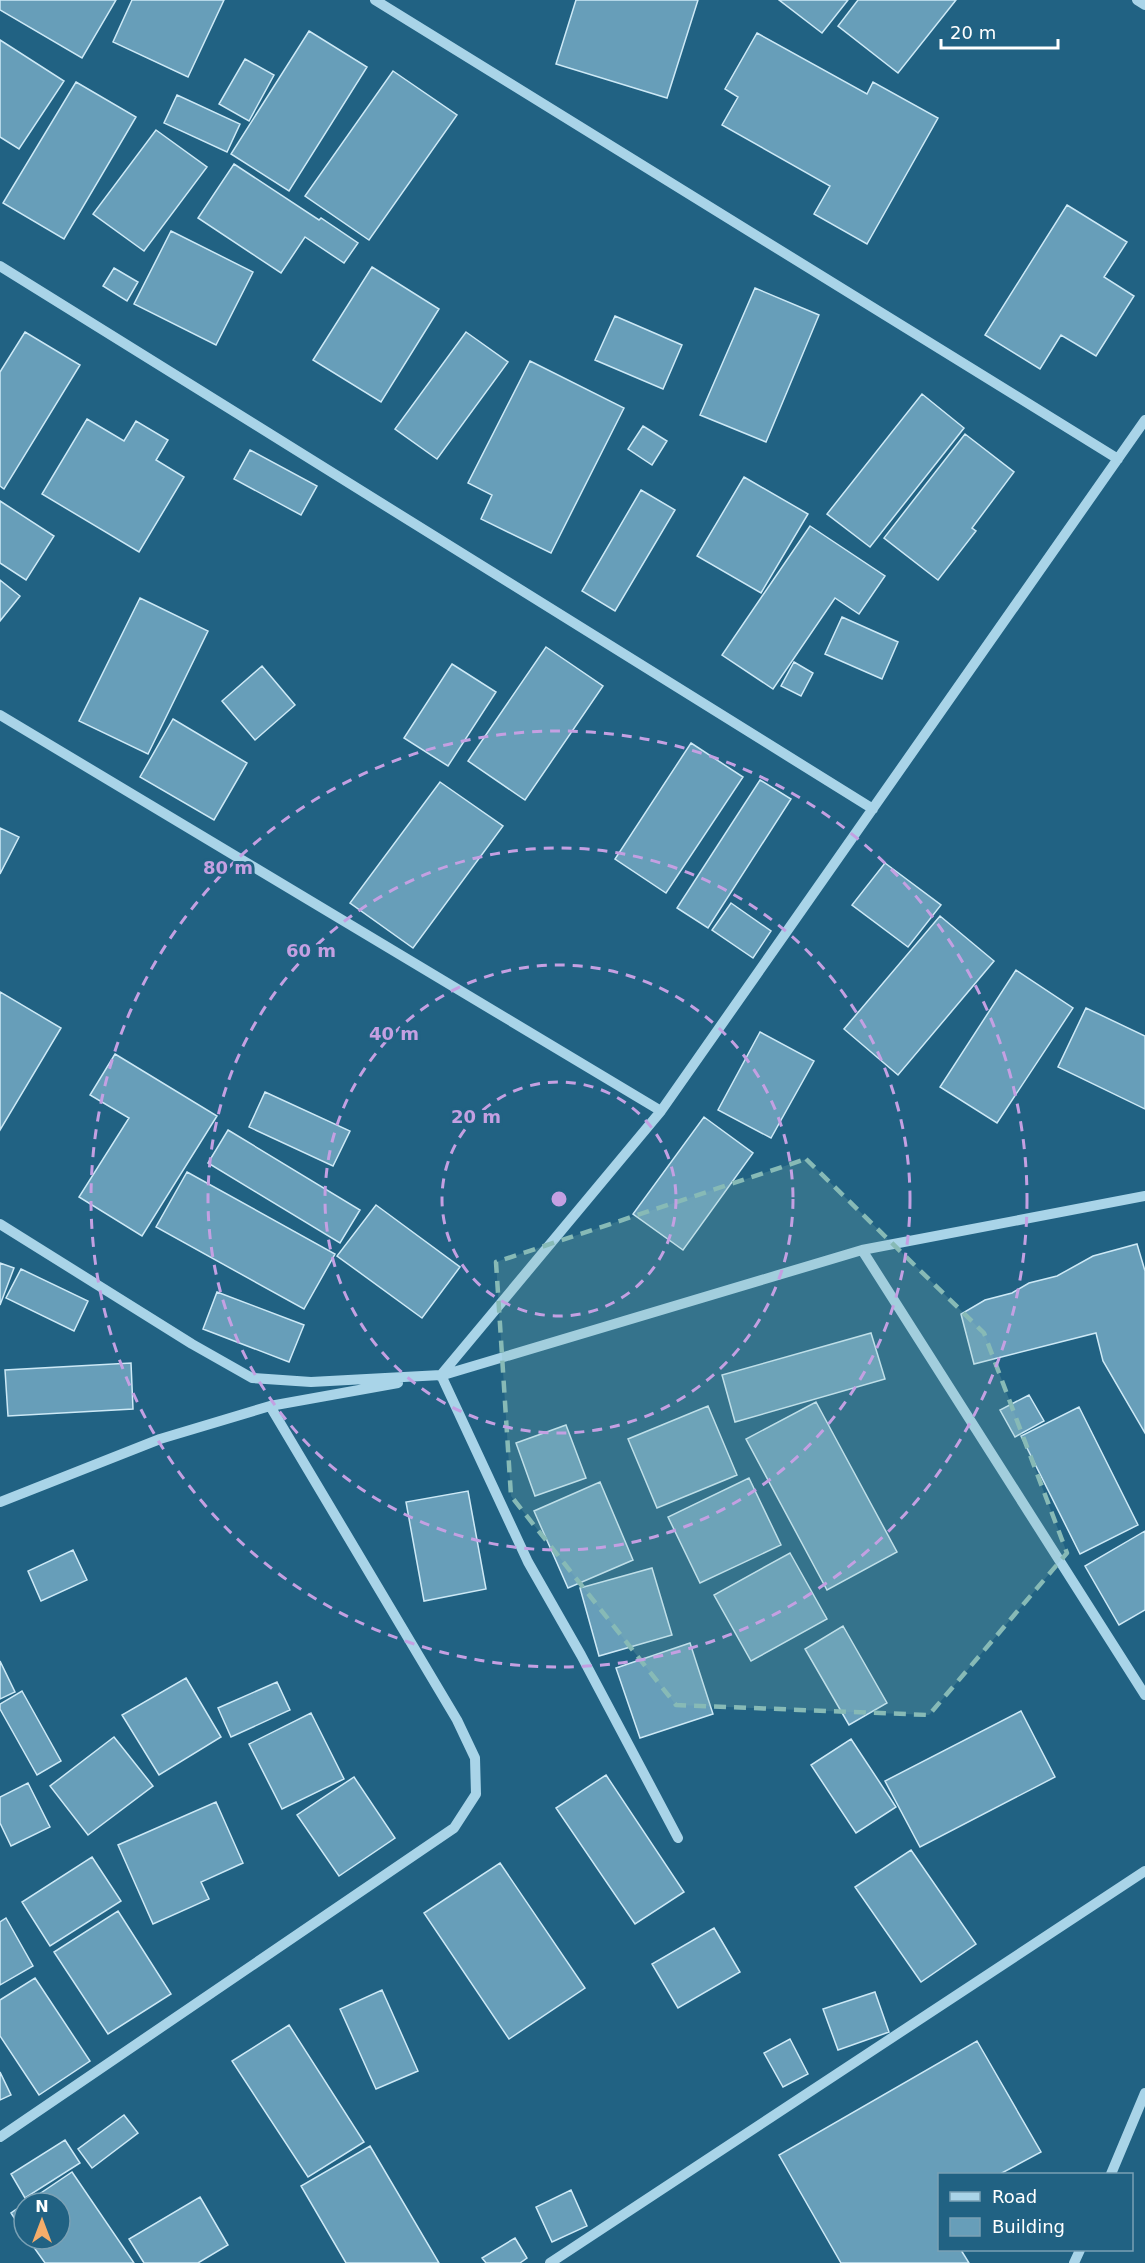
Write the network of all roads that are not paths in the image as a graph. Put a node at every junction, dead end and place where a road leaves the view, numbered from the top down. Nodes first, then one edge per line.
1 (375, 0) edge
2 (1137, 0) edge
3 (1145, 5) edge
4 (0, 266) edge
5 (1145, 420) edge
6 (1118, 459) junction
7 (0, 715) edge
8 (873, 809) junction
9 (661, 1111) junction
10 (1145, 1196) edge
11 (0, 1224) edge
12 (862, 1250) junction
13 (441, 1375) junction
14 (270, 1406) junction
15 (0, 1502) edge
16 (1145, 1695) edge
17 (678, 1838) dead end
18 (1145, 1871) edge
19 (1145, 2093) edge
20 (0, 2137) edge
21 (1112, 2173) edge
22 (550, 2263) edge

1 - 6 street
2 - 3 street
4 - 8 street
5 - 6 street
6 - 8 street
7 - 9 street
8 - 9 street
9 - 13 street
10 - 12 street
11 - 13 street
12 - 13 street
12 - 16 street
13 - 14 street
13 - 17 street
14 - 15 street
14 - 20 street
18 - 22 street
19 - 21 street

